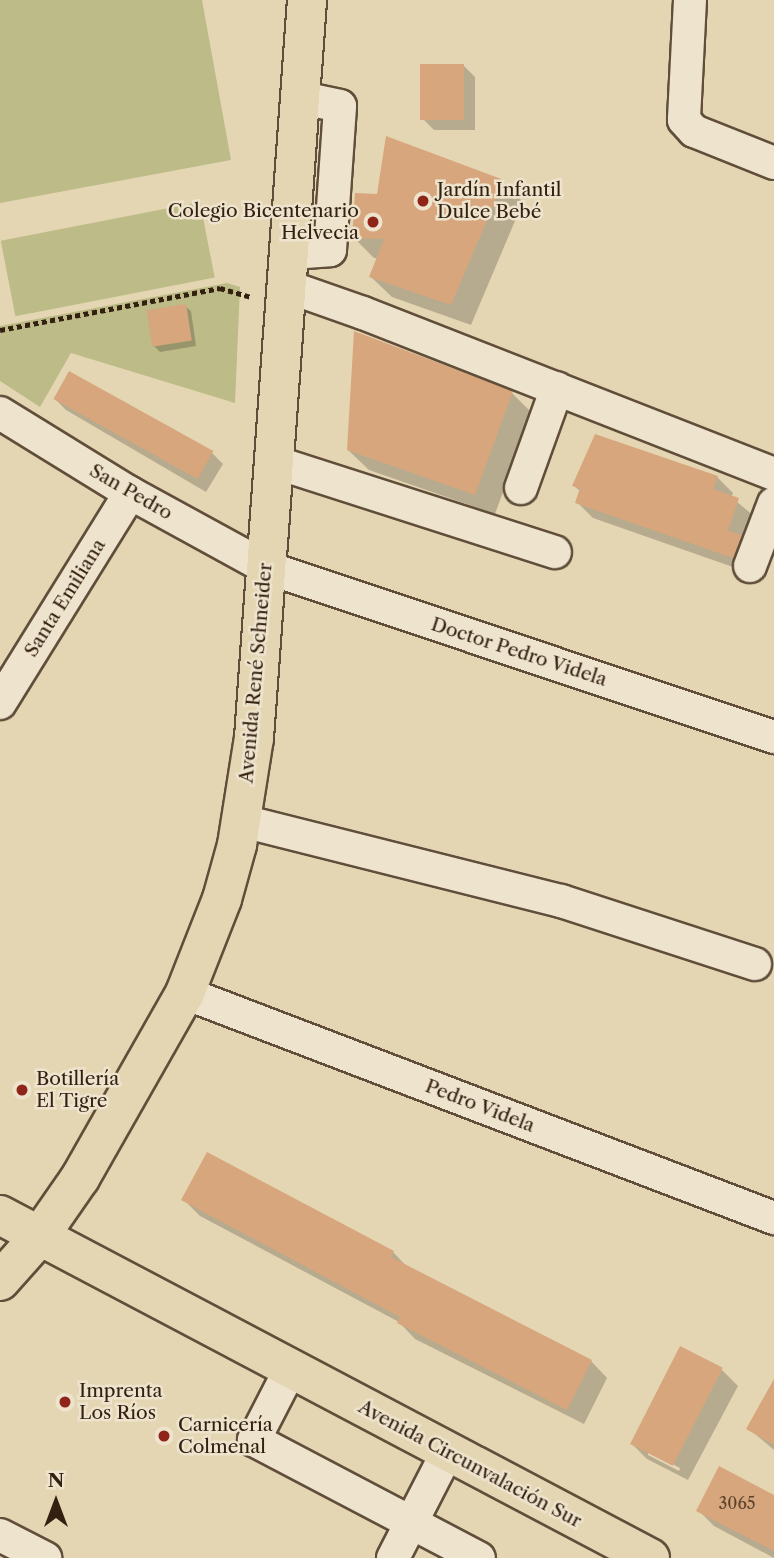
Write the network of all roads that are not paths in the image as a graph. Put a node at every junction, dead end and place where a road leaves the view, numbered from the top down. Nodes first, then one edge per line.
1 (307, 0) edge
2 (690, 0) edge
3 (774, 163) edge
4 (290, 270) junction
5 (557, 388) junction
6 (0, 413) edge
7 (274, 463) junction
8 (774, 474) edge
9 (521, 488) dead end
10 (130, 493) junction
11 (774, 503) edge
12 (555, 552) dead end
13 (750, 566) dead end
14 (265, 567) junction
15 (0, 703) edge
16 (774, 737) edge
17 (242, 821) junction
18 (755, 964) dead end
19 (185, 993) junction
20 (0, 1215) edge
21 (774, 1218) edge
22 (39, 1237) junction
23 (0, 1281) edge
24 (290, 1370) junction
25 (448, 1451) junction
26 (411, 1524) junction
27 (0, 1535) edge
28 (45, 1558) edge
29 (393, 1558) edge
30 (479, 1558) edge
31 (650, 1558) edge

1 - 4 main road, Avenida René Schneider
2 - 3 street
4 - 5 street
4 - 7 main road, Avenida René Schneider
5 - 8 street
5 - 9 street
6 - 10 street, San Pedro
7 - 12 street
7 - 14 main road, Avenida René Schneider
10 - 14 street, San Pedro
10 - 15 street, Santa Emiliana
11 - 13 street
14 - 16 street, Doctor Pedro Videla
14 - 17 main road, Avenida René Schneider
17 - 18 street
17 - 19 main road, Avenida René Schneider
19 - 21 street, Pedro Videla
19 - 22 main road, Avenida René Schneider
20 - 22 main road, Avenida Circunvalación Sur
22 - 23 main road, Avenida René Schneider
22 - 24 main road, Avenida Circunvalación Sur
24 - 25 main road, Avenida Circunvalación Sur
24 - 26 street
25 - 26 street
25 - 31 main road, Avenida Circunvalación Sur
26 - 29 street
26 - 30 street
27 - 28 street

